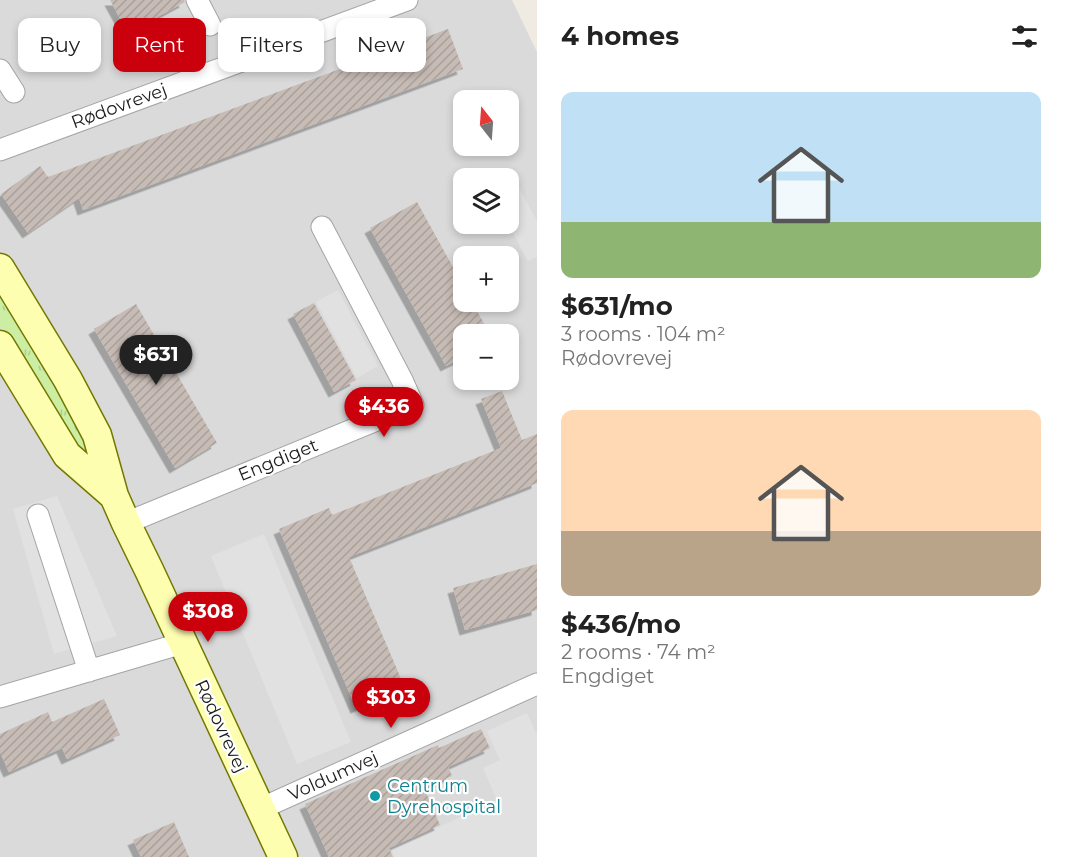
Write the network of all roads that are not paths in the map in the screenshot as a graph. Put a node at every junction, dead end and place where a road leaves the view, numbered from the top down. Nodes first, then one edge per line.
1 (198, 0) edge
2 (407, 0) edge
3 (210, 25) dead end
4 (0, 70) edge
5 (14, 92) dead end
6 (0, 150) edge
7 (322, 227) dead end
8 (0, 268) edge
9 (0, 345) edge
10 (114, 496) junction
11 (38, 515) dead end
12 (126, 524) junction
13 (183, 643) junction
14 (89, 671) junction
15 (537, 684) edge
16 (0, 697) edge
17 (260, 809) junction
18 (283, 857) edge

1 - 3 street
2 - 6 street, Rødovrevej
4 - 5 street
7 - 12 street, Engdiget
8 - 10 street, Rødovrevej
9 - 10 street, Rødovrevej
10 - 12 street, Rødovrevej
11 - 14 street
12 - 13 street, Rødovrevej
13 - 14 street
13 - 17 street, Rødovrevej
14 - 16 street
15 - 17 street, Voldumvej
17 - 18 street, Rødovrevej

